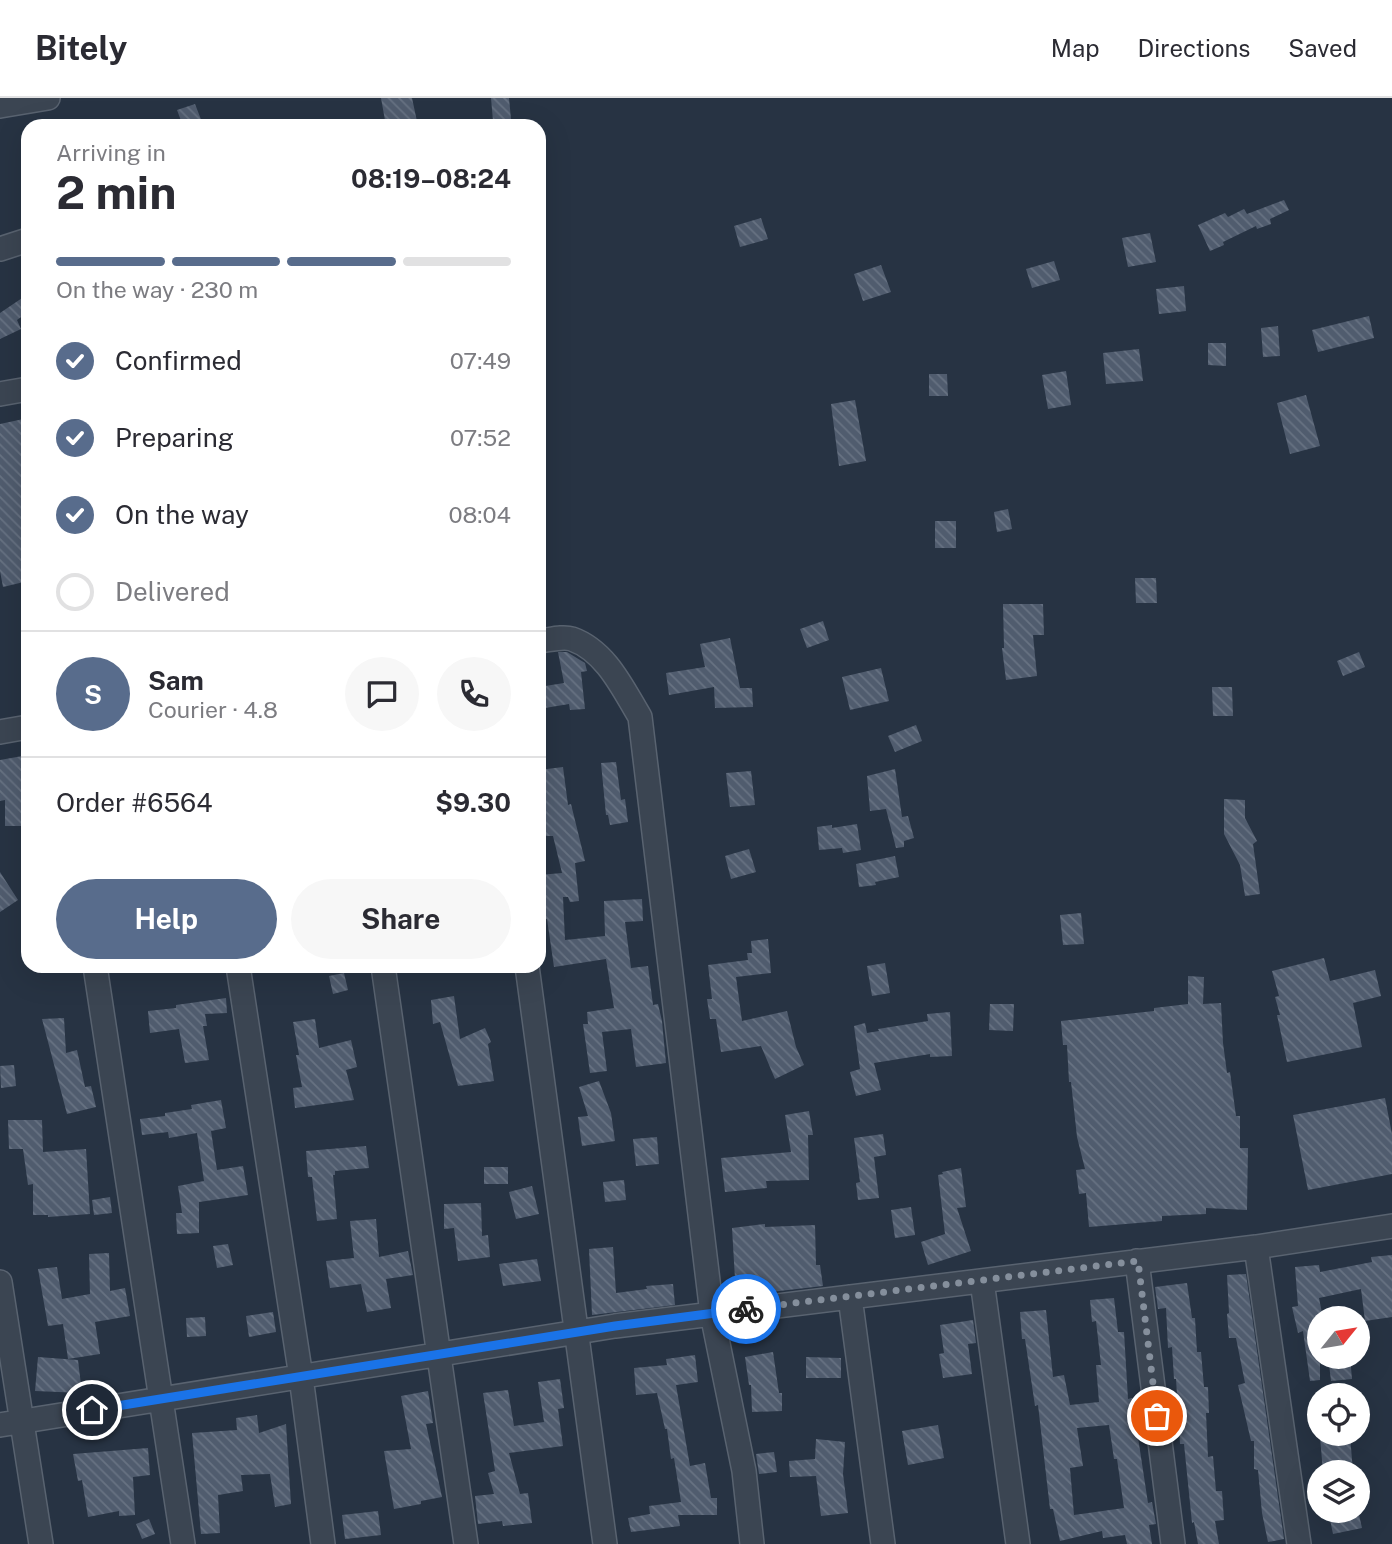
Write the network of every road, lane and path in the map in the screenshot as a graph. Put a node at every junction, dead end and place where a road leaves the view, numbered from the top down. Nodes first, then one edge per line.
1 (48, 98) edge
2 (0, 106) edge
3 (21, 242) edge
4 (0, 249) edge
5 (21, 390) edge
6 (0, 394) edge
7 (546, 640) edge
8 (21, 728) edge
9 (0, 732) edge
10 (96, 973) edge
11 (239, 973) edge
12 (384, 973) edge
13 (528, 973) edge
14 (1392, 1226) edge
15 (1256, 1247) junction
16 (1138, 1261) junction
17 (982, 1281) junction
18 (0, 1282) edge
19 (850, 1297) junction
20 (712, 1314) junction
21 (578, 1332) junction
22 (439, 1356) junction
23 (301, 1377) junction
24 (161, 1398) junction
25 (11, 1423) edge
26 (41, 1544) edge
27 (183, 1544) edge
28 (323, 1544) edge
29 (466, 1544) edge
30 (605, 1544) edge
31 (752, 1544) edge
32 (883, 1544) edge
33 (1018, 1544) edge
34 (1173, 1544) edge
35 (1299, 1544) edge

1 - 2 street
3 - 4 street
5 - 6 street
7 - 20 street
8 - 9 street
10 - 24 street
11 - 23 street
12 - 22 street
13 - 21 street
14 - 15 street
15 - 16 street
15 - 35 street
16 - 17 street
16 - 34 street
17 - 19 street
17 - 33 street
18 - 25 street
19 - 20 street
19 - 32 street
20 - 21 street
20 - 31 street
21 - 22 street
21 - 30 street
22 - 23 street
22 - 29 street
23 - 24 street
23 - 28 street
24 - 25 street
24 - 27 street
25 - 26 street

